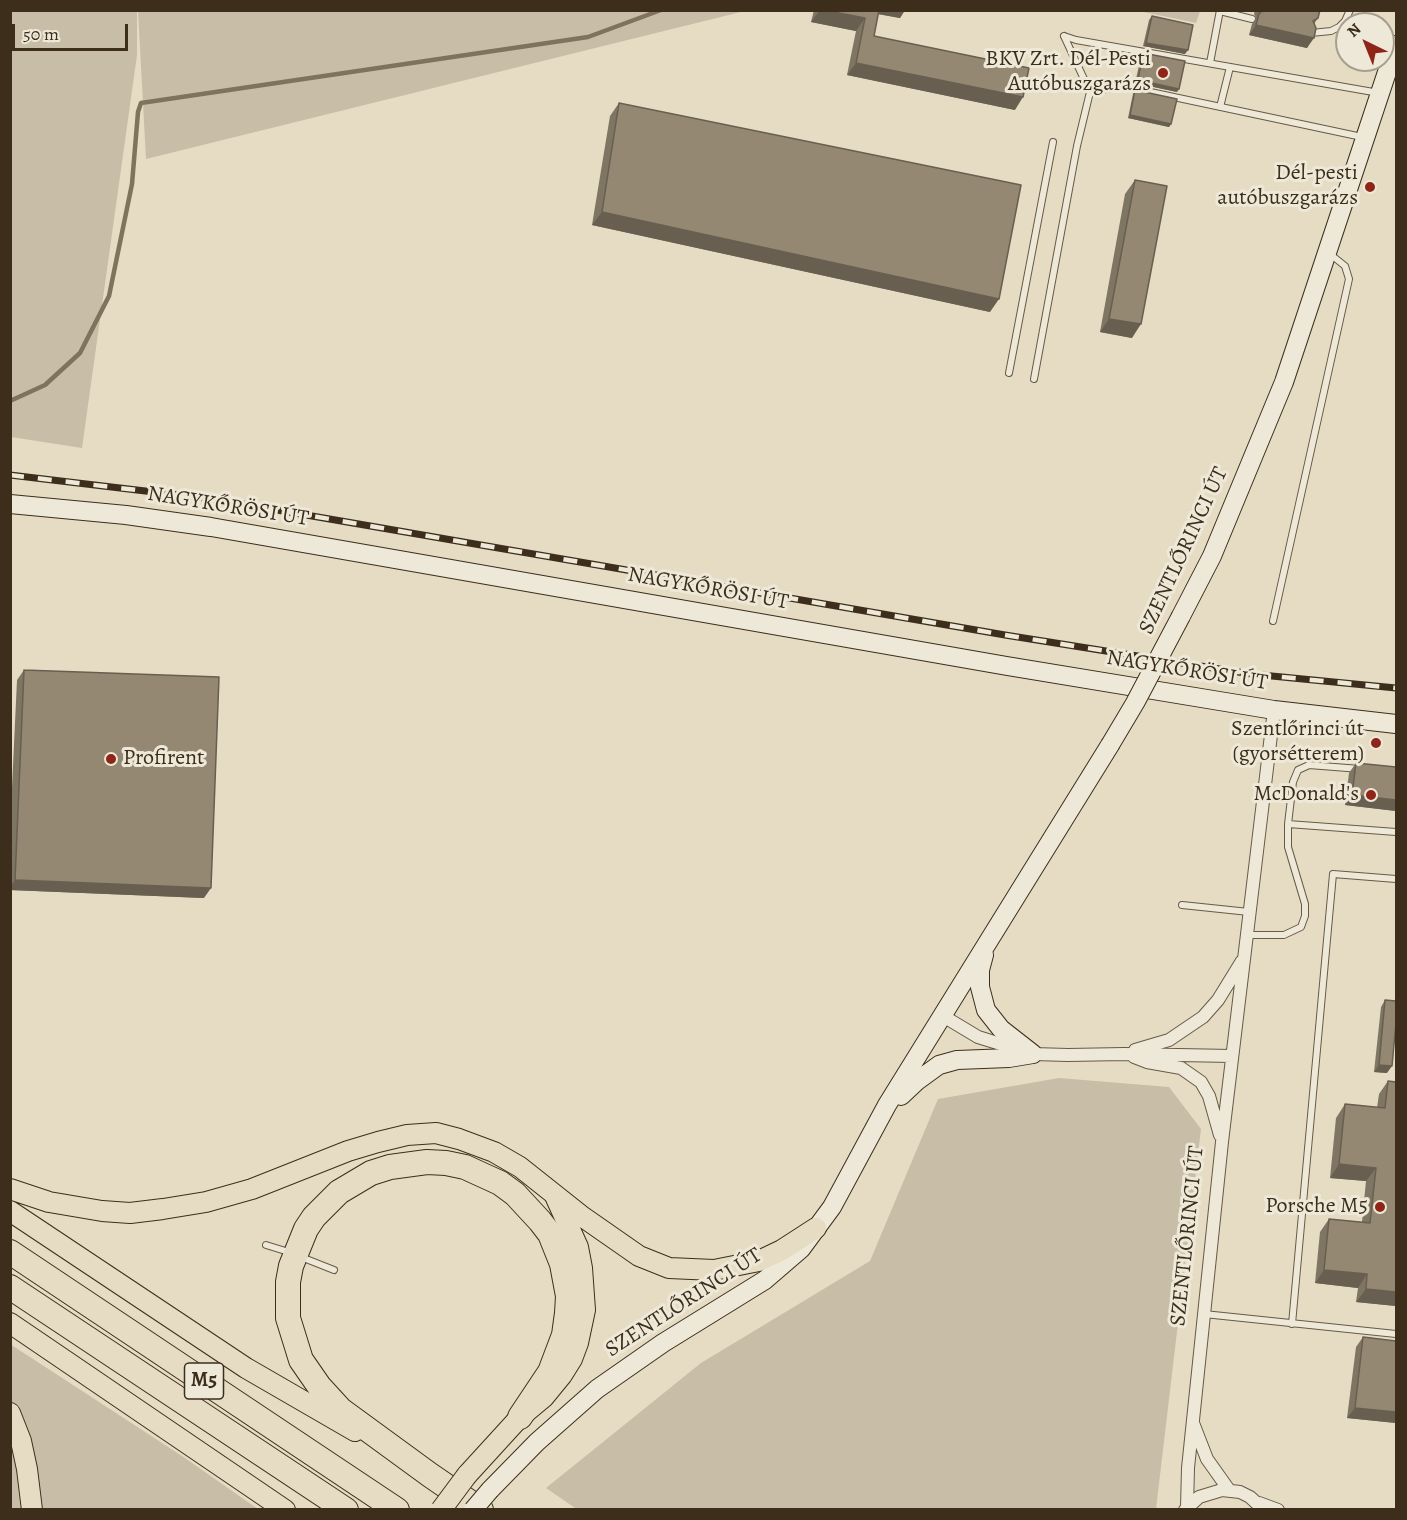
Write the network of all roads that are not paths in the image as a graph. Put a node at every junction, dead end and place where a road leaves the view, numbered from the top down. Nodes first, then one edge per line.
1 (1350, 10) edge
2 (1220, 11) edge
3 (1252, 19) dead end
4 (1311, 33) edge
5 (1396, 45) edge
6 (1210, 63) junction
7 (1230, 67) junction
8 (1090, 92) junction
9 (1381, 93) junction
10 (1220, 107) junction
11 (1366, 138) junction
12 (1053, 142) dead end
13 (1327, 252) junction
14 (1009, 373) dead end
15 (1034, 379) dead end
16 (10, 504) edge
17 (1273, 621) dead end
18 (1274, 710) junction
19 (1396, 724) edge
20 (1366, 770) edge
21 (1288, 824) junction
22 (1396, 832) edge
23 (1396, 879) edge
24 (1182, 905) dead end
25 (1250, 912) junction
26 (1247, 935) junction
27 (987, 942) junction
28 (1244, 958) junction
29 (943, 1016) junction
30 (1033, 1053) junction
31 (1125, 1054) junction
32 (1232, 1056) junction
33 (887, 1105) junction
34 (1222, 1142) junction
35 (10, 1189) edge
36 (553, 1192) junction
37 (10, 1211) edge
38 (816, 1228) junction
39 (266, 1245) dead end
40 (10, 1252) edge
41 (294, 1254) junction
42 (334, 1270) dead end
43 (10, 1287) edge
44 (1204, 1314) junction
45 (10, 1323) edge
46 (1292, 1324) junction
47 (1396, 1334) edge
48 (10, 1413) edge
49 (520, 1417) junction
50 (1192, 1421) junction
51 (430, 1475) junction
52 (1230, 1490) junction
53 (485, 1500) edge
54 (1261, 1506) edge
55 (1186, 1508) edge
56 (32, 1509) edge
57 (285, 1509) edge
58 (346, 1509) edge
59 (398, 1509) edge
60 (441, 1509) edge
61 (473, 1509) edge
62 (1278, 1509) edge

1 - 4 lane
2 - 3 lane
2 - 6 lane
5 - 9 main road, SZENTLŐRINCI ÚT
6 - 7 lane
6 - 8 lane
7 - 9 lane
7 - 10 lane
8 - 10 lane
8 - 15 lane
9 - 11 main road, SZENTLŐRINCI ÚT
10 - 11 lane
11 - 13 main road, SZENTLŐRINCI ÚT
12 - 14 lane
13 - 17 lane
13 - 27 main road, SZENTLŐRINCI ÚT, bridge
16 - 18 main road, NAGYKŐRÖSI ÚT
18 - 19 main road, NAGYKŐRÖSI ÚT
18 - 25 street, SZENTLŐRINCI ÚT
20 - 21 lane
21 - 22 lane
21 - 26 lane
23 - 46 lane
24 - 25 lane
25 - 26 street, SZENTLŐRINCI ÚT
26 - 28 street, SZENTLŐRINCI ÚT
27 - 29 main road, SZENTLŐRINCI ÚT
27 - 30 main road
28 - 31 street
28 - 32 street, SZENTLŐRINCI ÚT
29 - 30 street
29 - 33 main road, SZENTLŐRINCI ÚT
30 - 31 street
30 - 33 main road
31 - 32 street
31 - 34 street
32 - 34 street, SZENTLŐRINCI ÚT
33 - 38 main road, SZENTLŐRINCI ÚT
34 - 44 street, SZENTLŐRINCI ÚT
35 - 36 main road
36 - 38 main road
36 - 49 main road
37 - 51 main road, M5
38 - 53 main road, SZENTLŐRINCI ÚT
39 - 41 lane
40 - 59 highway, M5
41 - 42 lane
41 - 49 highway
41 - 51 highway
43 - 58 highway, M5
44 - 46 lane
44 - 50 street, SZENTLŐRINCI ÚT
45 - 57 main road
46 - 47 lane
48 - 56 main road
49 - 60 main road, bridge
50 - 52 street, SZENTLŐRINCI ÚT
50 - 55 street, SZENTLŐRINCI ÚT
51 - 53 highway, M5
52 - 54 street
52 - 55 street
53 - 61 main road, SZENTLŐRINCI ÚT, bridge
54 - 62 street

